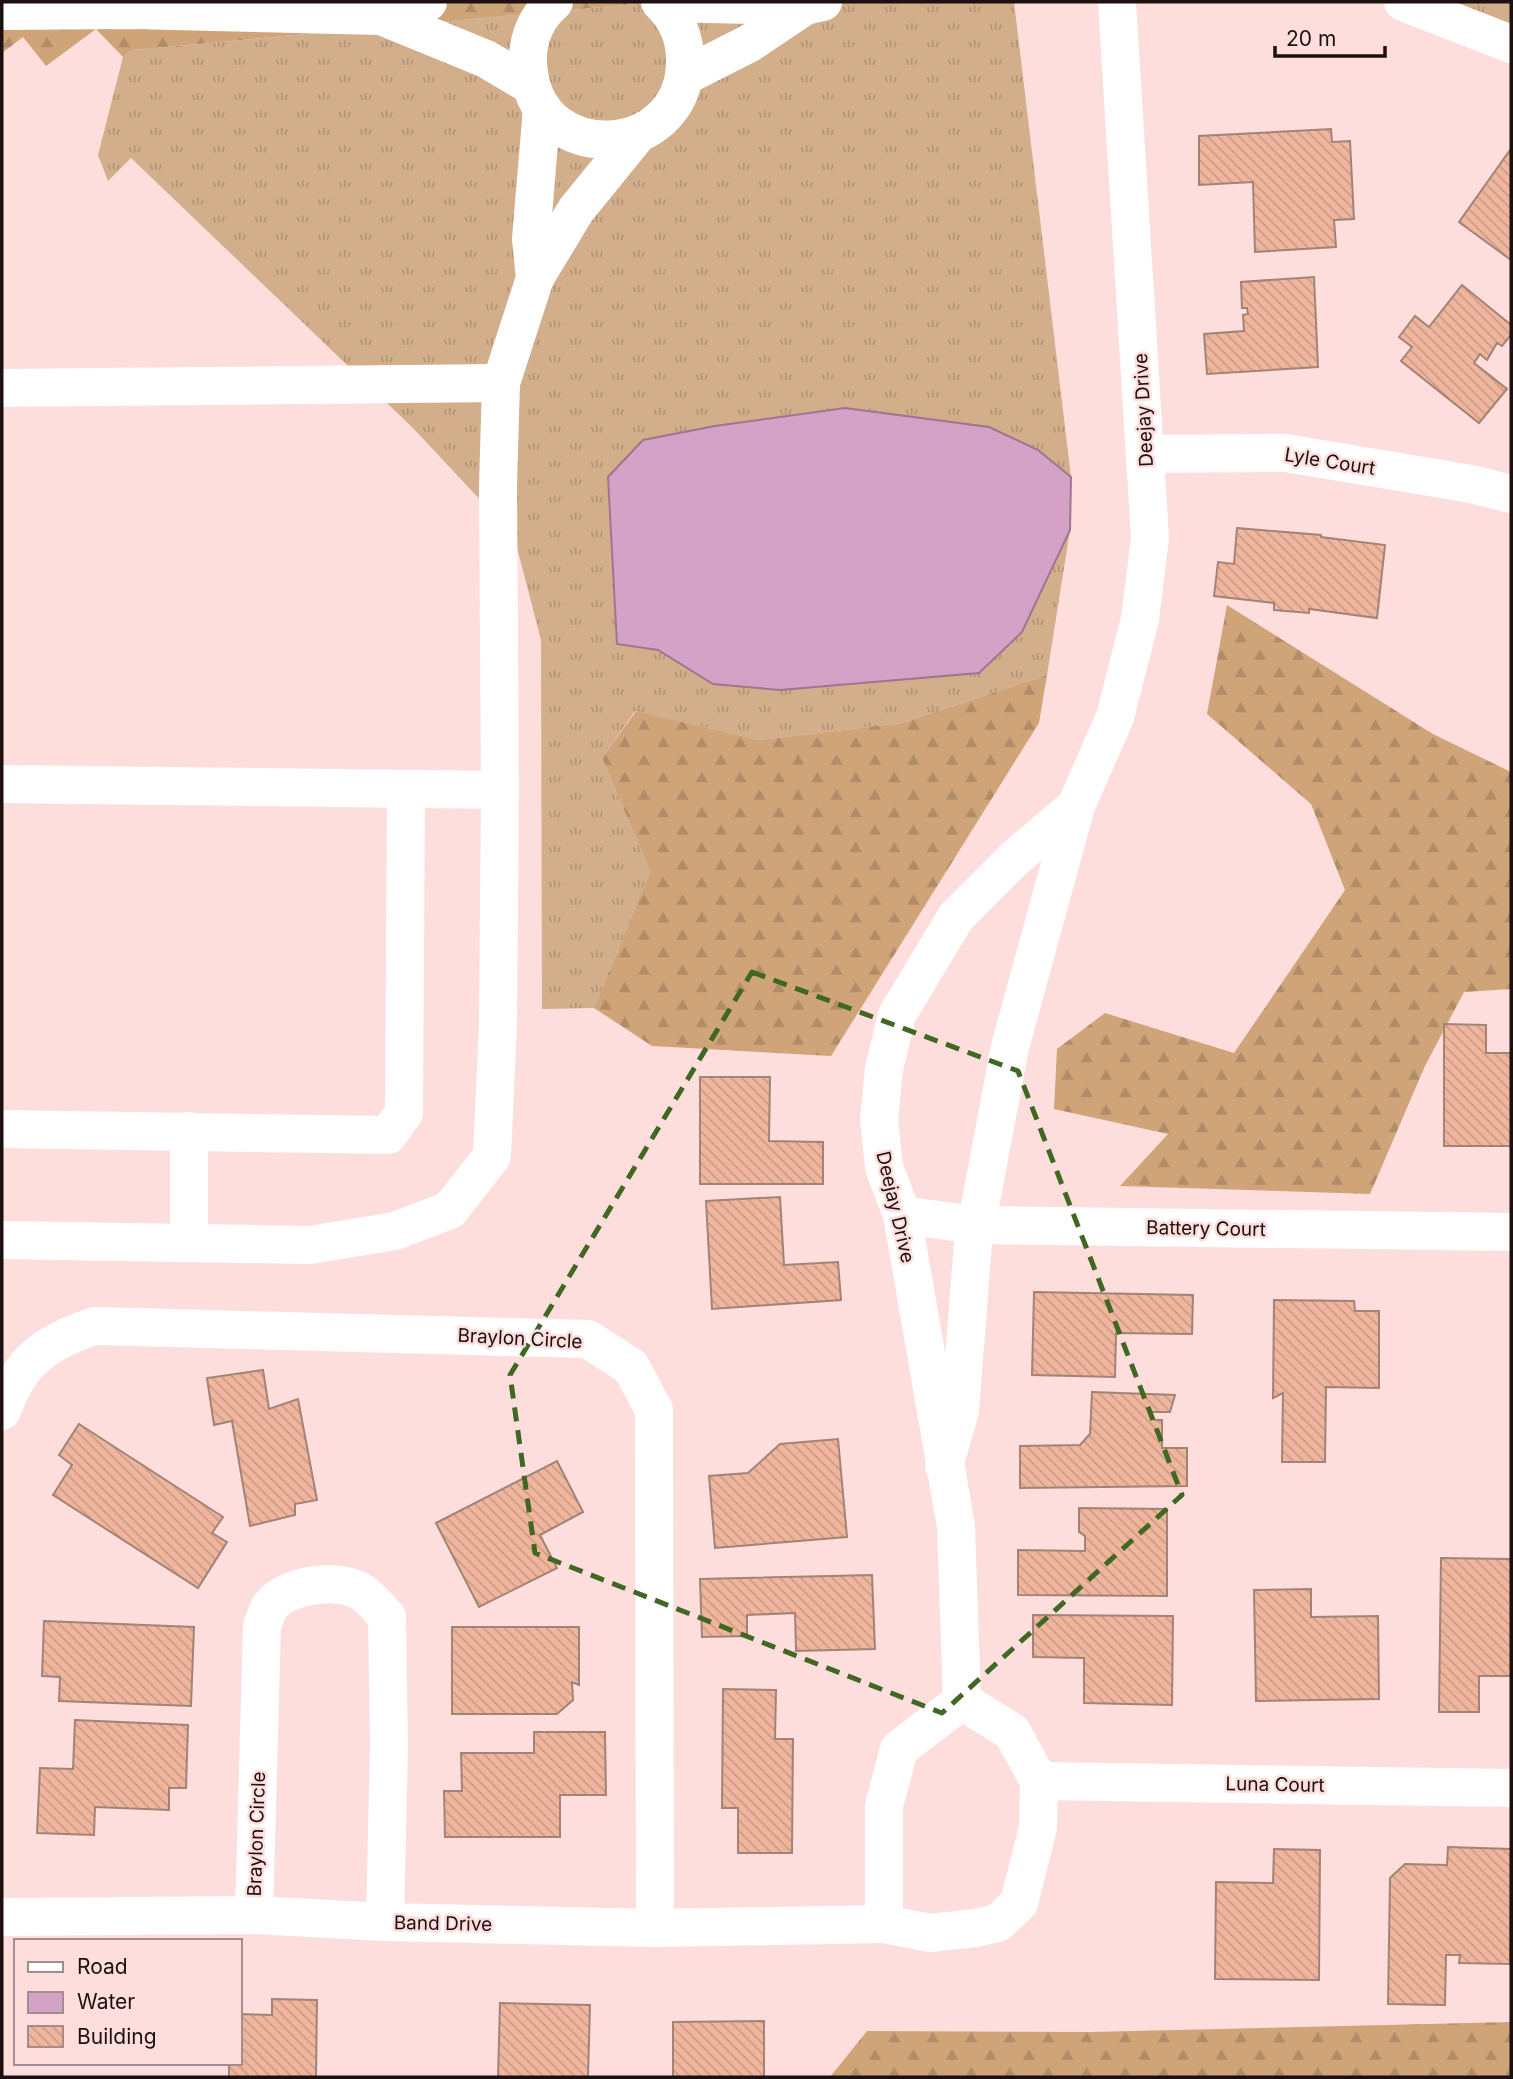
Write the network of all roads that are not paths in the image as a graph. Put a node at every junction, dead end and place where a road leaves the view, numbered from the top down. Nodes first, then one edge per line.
1 (428, 2) edge
2 (554, 2) edge
3 (1117, 2) edge
4 (1403, 2) edge
5 (661, 3) edge
6 (814, 4) edge
7 (2, 11) edge
8 (382, 16) junction
9 (1511, 44) edge
10 (685, 76) junction
11 (536, 97) junction
12 (637, 135) junction
13 (535, 278) junction
14 (501, 383) junction
15 (2, 388) edge
16 (1147, 454) junction
17 (1511, 494) edge
18 (2, 784) edge
19 (406, 790) junction
20 (500, 790) junction
21 (1076, 806) junction
22 (2, 1129) edge
23 (189, 1131) junction
24 (902, 1215) junction
25 (975, 1225) junction
26 (1511, 1232) edge
27 (2, 1240) edge
28 (189, 1241) junction
29 (2, 1411) edge
30 (944, 1466) junction
31 (962, 1702) junction
32 (1039, 1781) junction
33 (1511, 1788) edge
34 (254, 1914) junction
35 (2, 1917) edge
36 (385, 1922) junction
37 (884, 1924) junction
38 (655, 1928) junction

1 - 8 street
2 - 11 street
3 - 16 street, Deejay Drive
4 - 9 street
5 - 6 street
5 - 10 street
6 - 10 street
7 - 8 street
8 - 11 street
10 - 12 street
11 - 12 street
11 - 13 street
12 - 13 street
13 - 14 street
14 - 15 street
14 - 20 street
16 - 17 street, Lyle Court
16 - 21 street, Deejay Drive
18 - 19 street
19 - 20 street
19 - 23 street
20 - 28 street
21 - 24 street, Deejay Drive
21 - 25 street, Deejay Drive
22 - 23 street
23 - 28 street
24 - 25 street, Battery Court
24 - 30 street, Deejay Drive
25 - 26 street, Battery Court
25 - 30 street, Deejay Drive
27 - 28 street
29 - 38 street, Braylon Circle
30 - 31 street, Deejay Drive
31 - 32 street
31 - 37 street
32 - 33 street, Luna Court
32 - 37 street
34 - 35 street, Band Drive
34 - 36 street, Band Drive
34 - 36 street, Braylon Circle
36 - 38 street, Band Drive
37 - 38 street, Band Drive

